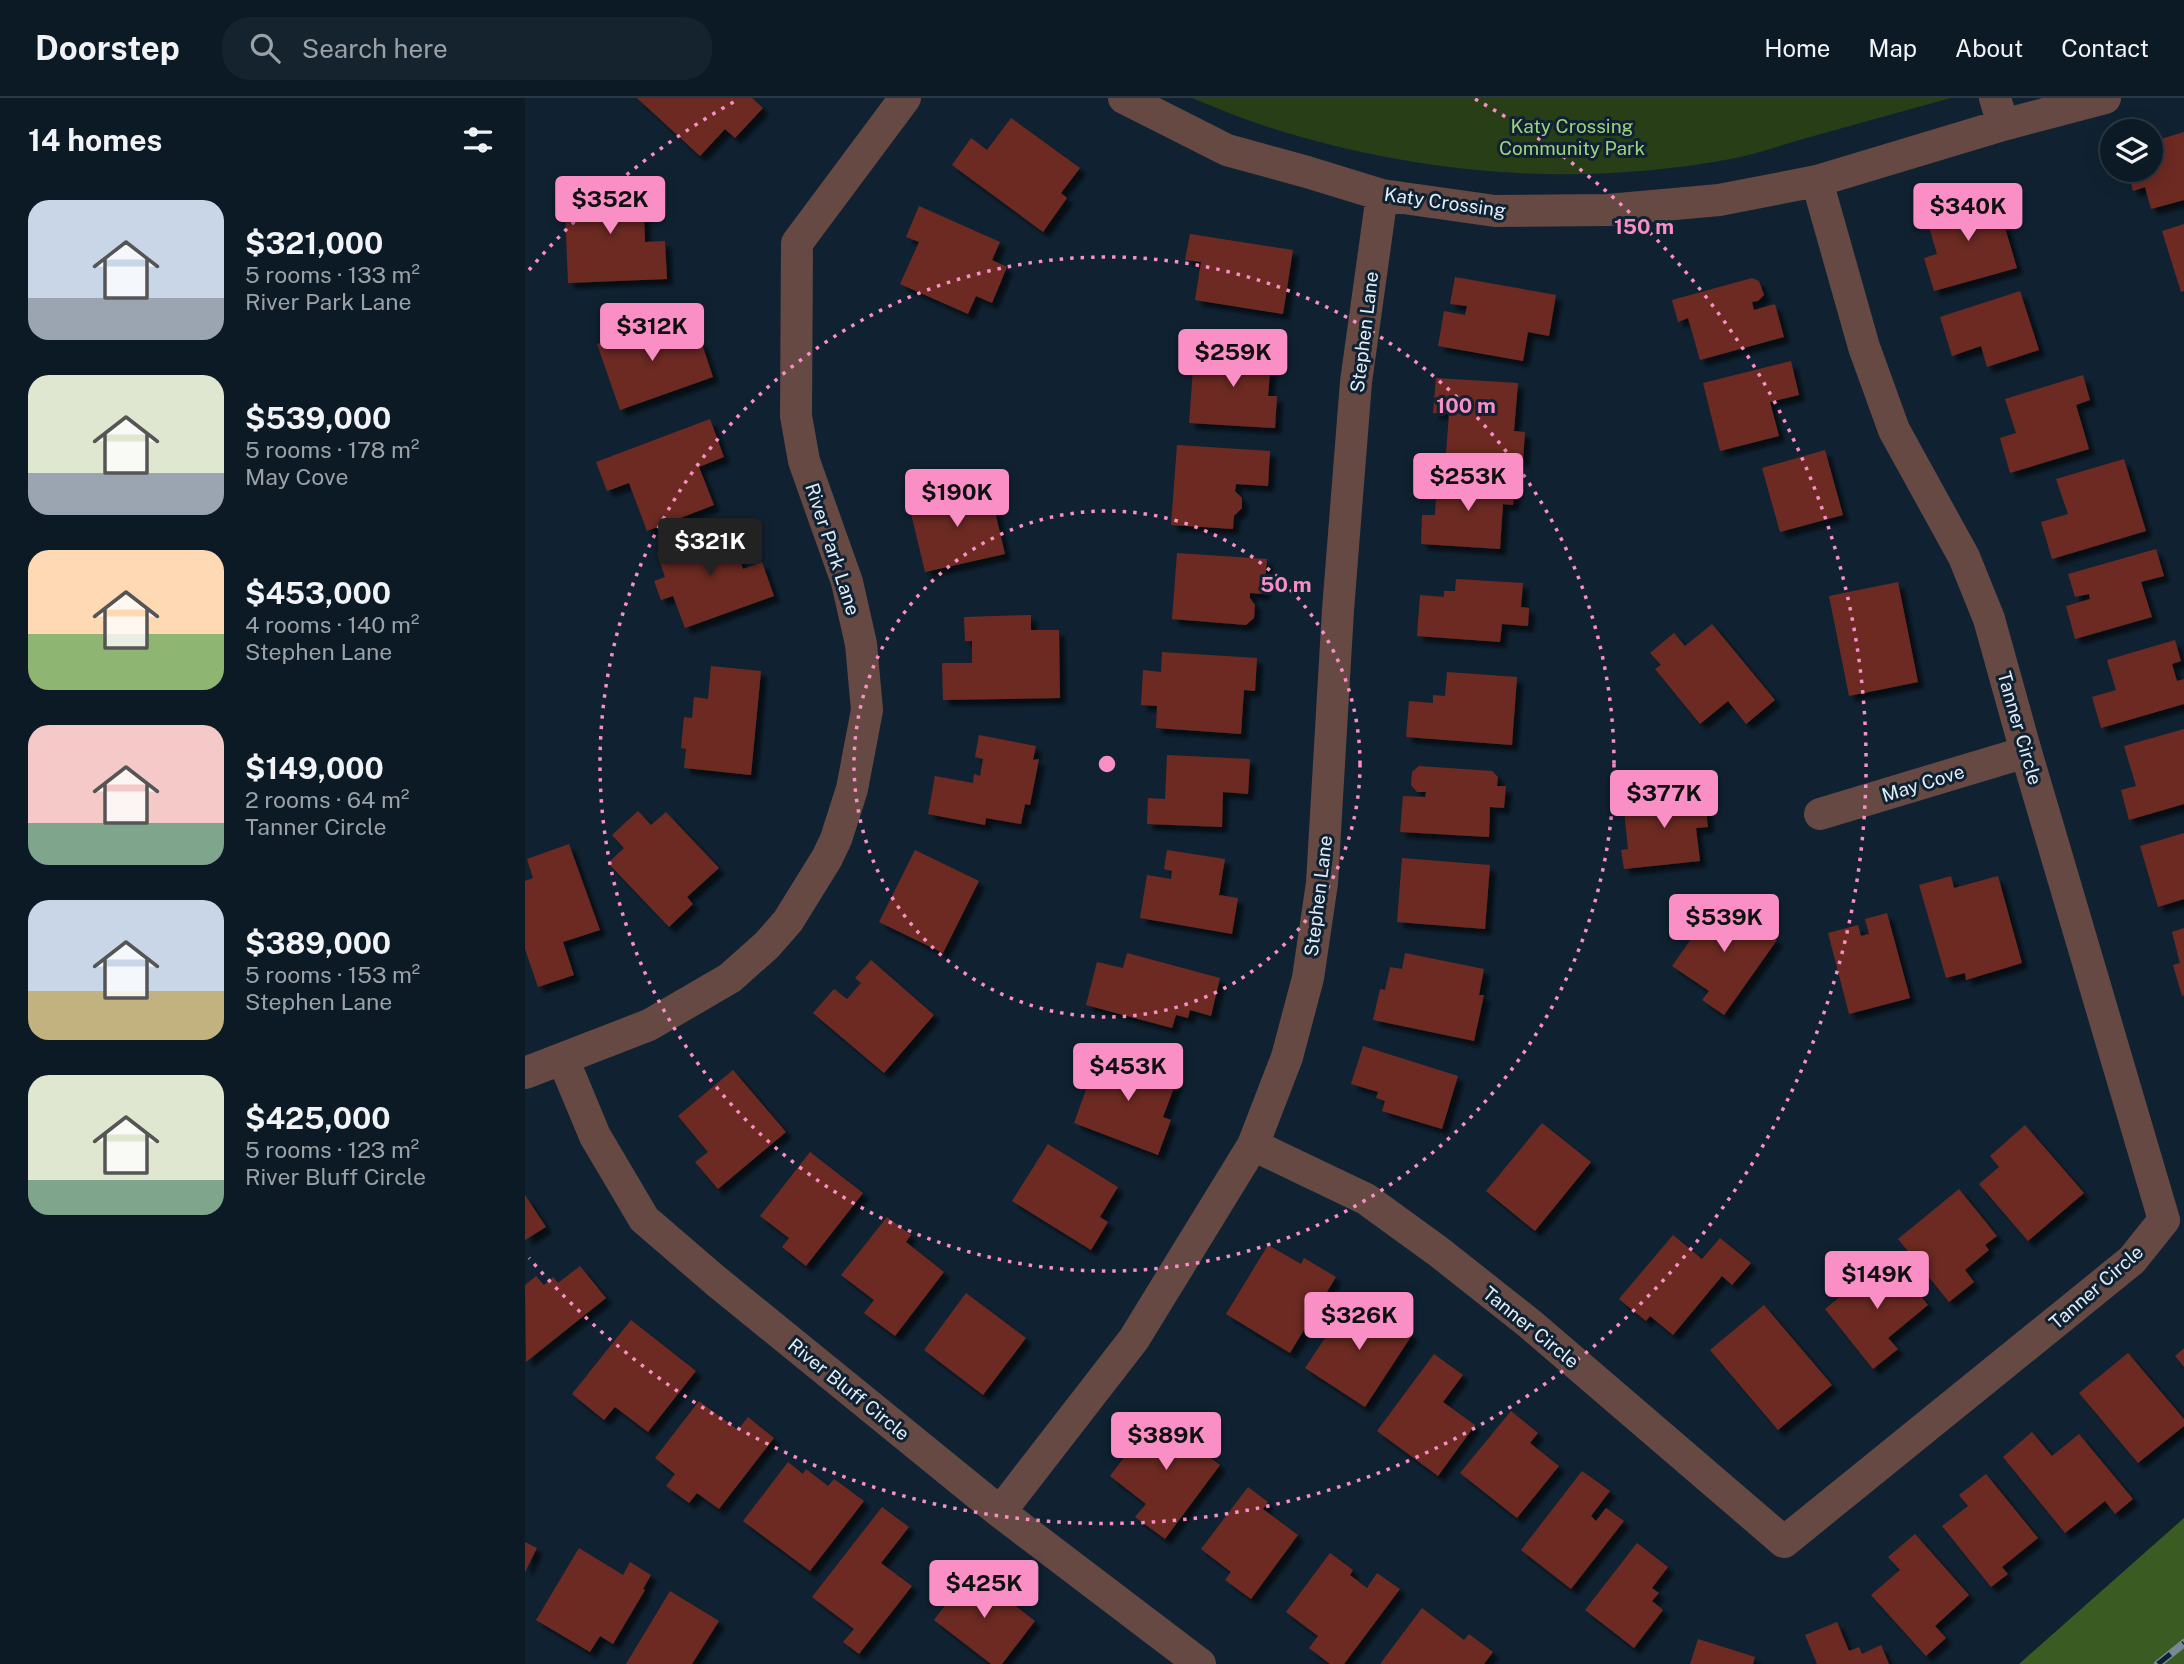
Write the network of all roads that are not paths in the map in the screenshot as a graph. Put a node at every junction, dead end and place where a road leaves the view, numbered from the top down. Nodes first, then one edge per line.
1 (905, 98) edge
2 (1124, 98) edge
3 (2105, 98) edge
4 (1999, 111) edge
5 (1817, 181) junction
6 (1382, 195) junction
7 (2026, 752) junction
8 (1820, 814) dead end
9 (563, 1059) junction
10 (525, 1073) edge
11 (1253, 1145) junction
12 (1000, 1512) junction
13 (1200, 1664) edge

1 - 9 street, River Park Lane
2 - 6 street, Katy Crossing
3 - 4 street, Katy Crossing
4 - 5 street, Katy Crossing
5 - 6 street, Katy Crossing
5 - 7 street, Tanner Circle
6 - 11 street, Stephen Lane
7 - 8 street, May Cove
7 - 11 street, Tanner Circle
9 - 10 street, River Park Lane
9 - 12 street, River Bluff Circle
11 - 12 street, Stephen Lane
12 - 13 street, River Bluff Circle

